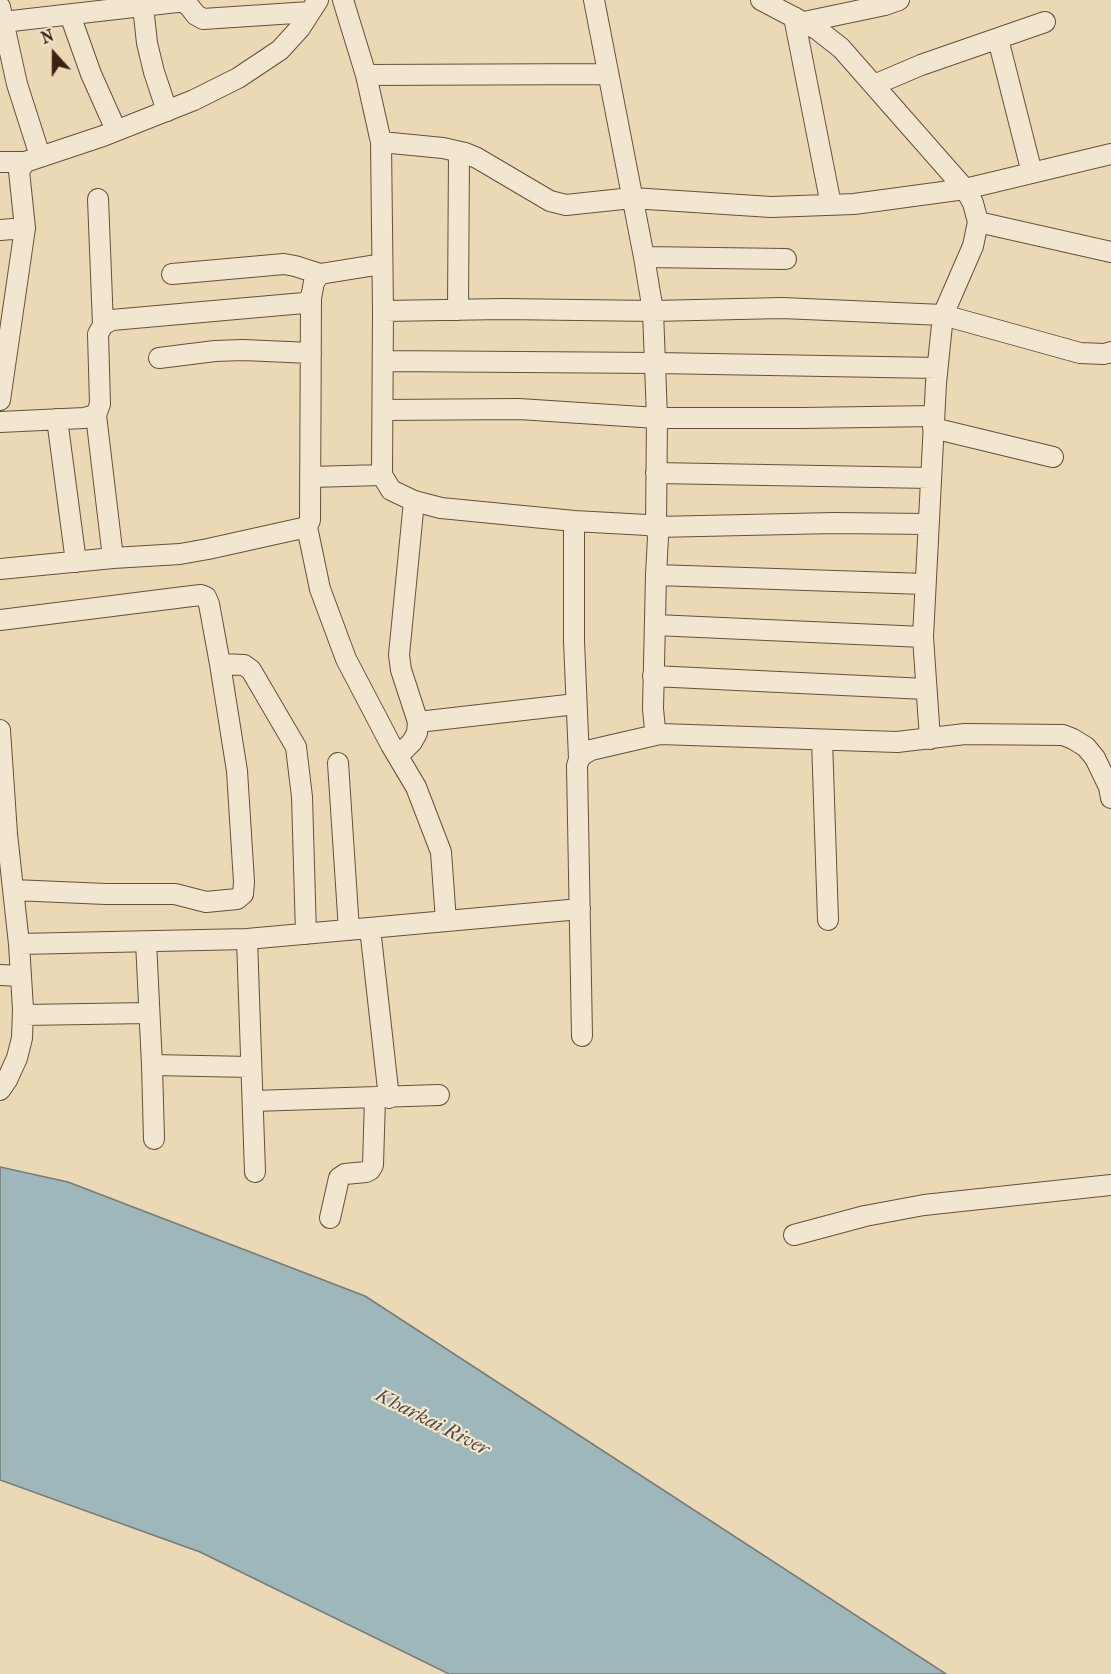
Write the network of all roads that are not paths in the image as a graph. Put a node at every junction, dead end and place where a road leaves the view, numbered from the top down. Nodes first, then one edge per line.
1 (343, 0) edge
2 (594, 0) edge
3 (761, 0) edge
4 (899, 0) edge
5 (133, 4) edge
6 (314, 6) edge
7 (2, 14) edge
8 (70, 15) junction
9 (799, 20) junction
10 (1044, 22) dead end
11 (998, 39) junction
12 (608, 74) junction
13 (366, 75) junction
14 (874, 85) junction
15 (167, 111) junction
16 (116, 130) junction
17 (381, 142) junction
18 (459, 152) junction
19 (1111, 154) edge
20 (33, 159) junction
21 (0, 162) edge
22 (1032, 173) junction
23 (965, 189) junction
24 (632, 198) junction
25 (99, 199) dead end
26 (831, 205) junction
27 (978, 222) junction
28 (25, 228) junction
29 (0, 230) edge
30 (1111, 252) edge
31 (644, 257) junction
32 (786, 259) dead end
33 (382, 264) junction
34 (172, 274) dead end
35 (320, 274) junction
36 (311, 298) junction
37 (458, 310) junction
38 (383, 311) junction
39 (653, 311) junction
40 (943, 315) junction
41 (103, 325) junction
42 (4, 342) edge
43 (1111, 352) edge
44 (311, 354) junction
45 (159, 358) dead end
46 (383, 361) junction
47 (656, 363) junction
48 (937, 368) junction
49 (0, 400) edge
50 (383, 410) junction
51 (96, 415) junction
52 (657, 418) junction
53 (57, 419) junction
54 (0, 422) edge
55 (934, 422) junction
56 (1053, 457) dead end
57 (657, 472) junction
58 (382, 475) junction
59 (310, 477) junction
60 (931, 478) junction
61 (414, 501) junction
62 (574, 521) junction
63 (928, 524) junction
64 (307, 527) junction
65 (656, 527) junction
66 (113, 558) junction
67 (76, 562) junction
68 (0, 569) edge
69 (656, 575) junction
70 (925, 584) junction
71 (0, 620) edge
72 (655, 625) junction
73 (923, 637) junction
74 (220, 664) junction
75 (654, 676) junction
76 (926, 688) junction
77 (576, 704) junction
78 (418, 722) junction
79 (660, 734) junction
80 (930, 739) junction
81 (822, 740) junction
82 (0, 742) edge
83 (398, 756) junction
84 (579, 759) junction
85 (338, 762) dead end
86 (1111, 798) edge
87 (4, 834) edge
88 (13, 890) junction
89 (580, 909) junction
90 (8, 913) edge
91 (828, 920) dead end
92 (446, 921) junction
93 (370, 928) junction
94 (350, 930) junction
95 (306, 934) junction
96 (247, 939) junction
97 (146, 942) junction
98 (19, 944) junction
99 (0, 975) edge
100 (21, 975) junction
101 (149, 1013) junction
102 (23, 1015) junction
103 (582, 1036) dead end
104 (152, 1065) junction
105 (251, 1067) junction
106 (0, 1090) edge
107 (439, 1095) dead end
108 (382, 1098) junction
109 (253, 1101) junction
110 (154, 1139) dead end
111 (255, 1172) dead end
112 (1111, 1185) edge
113 (330, 1218) dead end
114 (794, 1235) dead end

1 - 13 street
2 - 12 street
3 - 9 street
4 - 9 street
5 - 6 street
5 - 8 street
5 - 15 street
6 - 15 street
7 - 8 street
7 - 20 street
8 - 16 street
9 - 14 street
9 - 26 street
10 - 11 street
11 - 14 street
11 - 22 street
12 - 13 street
12 - 24 street
13 - 17 street
14 - 23 street
15 - 16 street
16 - 20 street
17 - 18 street
17 - 33 street
18 - 24 street
18 - 37 street
19 - 22 street
20 - 21 street
20 - 28 street
22 - 23 street
23 - 26 street
23 - 27 street
24 - 26 street
24 - 31 street
25 - 41 street
27 - 30 street
27 - 40 street
28 - 29 street
28 - 42 street
31 - 32 street
31 - 39 street
33 - 35 street
33 - 38 street
34 - 35 street
35 - 36 street
36 - 41 street
36 - 44 street
37 - 38 street
37 - 39 street
38 - 46 street
39 - 40 street
39 - 47 street
40 - 43 street
40 - 48 street
41 - 51 street
42 - 49 street
44 - 45 street
44 - 59 street
46 - 47 street
46 - 50 street
47 - 48 street
47 - 52 street
48 - 55 street
50 - 52 street
50 - 58 street
51 - 53 street
51 - 66 street
52 - 55 street
52 - 57 street
53 - 54 street
53 - 67 street
55 - 56 street
55 - 60 street
57 - 60 street
57 - 65 street
58 - 59 street
58 - 61 street
59 - 64 street
60 - 63 street
61 - 62 street
61 - 78 street
62 - 65 street
62 - 77 street
63 - 65 street
63 - 70 street
64 - 66 street
64 - 83 street
65 - 69 street
66 - 67 street
67 - 68 street
69 - 70 street
69 - 72 street
70 - 73 street
71 - 74 street
72 - 73 street
72 - 75 street
73 - 76 street
74 - 88 street
74 - 95 street
75 - 76 street
75 - 79 street
76 - 80 street
77 - 78 street
77 - 84 street
78 - 83 street
79 - 81 street
79 - 84 street
80 - 81 street
80 - 86 street
81 - 91 street
82 - 87 street
83 - 92 street
84 - 89 street
85 - 94 street
87 - 88 street
88 - 90 street
89 - 92 street
89 - 103 street
90 - 98 street
92 - 93 street
93 - 94 street
93 - 108 street
94 - 95 street
95 - 96 street
96 - 97 street
96 - 105 street
97 - 98 street
97 - 101 street
98 - 100 street
99 - 100 street
100 - 102 street
101 - 102 street
101 - 104 street
102 - 106 street
104 - 105 street
104 - 110 street
105 - 109 street
107 - 108 street
108 - 109 street
108 - 113 street
109 - 111 street
112 - 114 street

